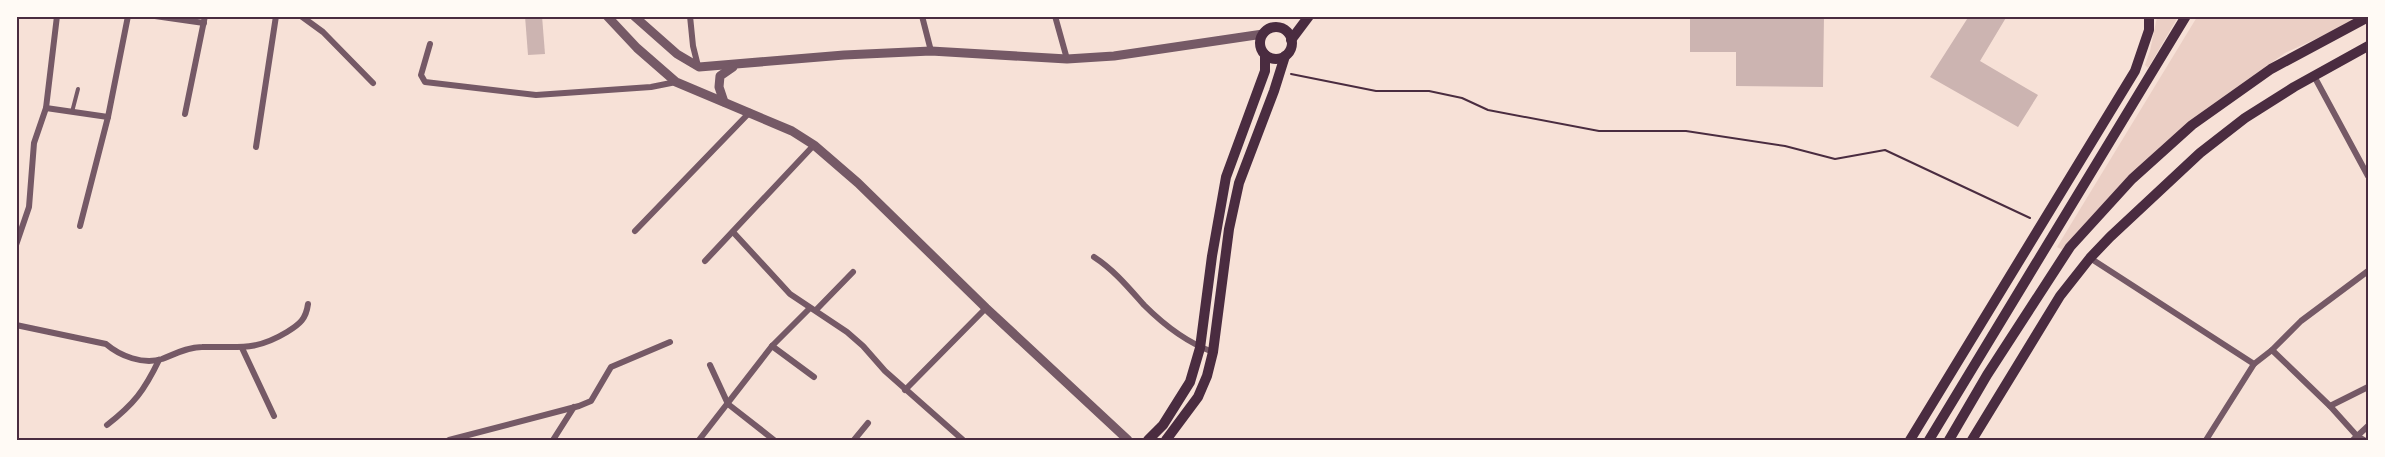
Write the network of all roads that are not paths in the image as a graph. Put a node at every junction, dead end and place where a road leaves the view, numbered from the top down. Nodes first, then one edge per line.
1 (57, 16) edge
2 (128, 16) edge
3 (155, 16) edge
4 (276, 16) edge
5 (301, 16) edge
6 (607, 16) edge
7 (634, 16) edge
8 (690, 16) edge
9 (922, 16) edge
10 (1055, 16) edge
11 (1285, 16) edge
12 (1310, 16) edge
13 (2149, 16) edge
14 (2186, 16) edge
15 (2368, 17) edge
16 (204, 20) edge
17 (1268, 31) junction
18 (1291, 40) junction
19 (430, 44) dead end
20 (2368, 46) edge
21 (931, 51) junction
22 (1265, 55) junction
23 (1285, 56) junction
24 (1067, 59) junction
25 (740, 64) junction
26 (699, 67) junction
27 (2314, 76) junction
28 (676, 82) junction
29 (373, 83) dead end
30 (78, 89) dead end
31 (724, 102) junction
32 (46, 108) junction
33 (750, 112) junction
34 (72, 113) junction
35 (185, 114) dead end
36 (108, 117) junction
37 (1241, 138) junction
38 (1255, 142) junction
39 (814, 145) junction
40 (256, 147) dead end
41 (2368, 176) edge
42 (1226, 177) junction
43 (1239, 183) junction
44 (80, 226) dead end
45 (635, 231) dead end
46 (733, 232) junction
47 (2034, 236) junction
48 (2049, 244) junction
49 (16, 245) edge
50 (1094, 257) dead end
51 (2090, 258) junction
52 (705, 261) dead end
53 (2368, 271) edge
54 (853, 272) dead end
55 (308, 304) dead end
56 (986, 308) junction
57 (813, 310) junction
58 (16, 325) edge
59 (670, 342) dead end
60 (771, 346) junction
61 (242, 348) junction
62 (1200, 348) junction
63 (2272, 350) junction
64 (1213, 352) junction
65 (159, 360) junction
66 (2254, 364) junction
67 (710, 365) dead end
68 (1987, 375) junction
69 (814, 377) dead end
70 (2007, 384) junction
71 (2368, 387) edge
72 (905, 390) junction
73 (728, 404) junction
74 (2330, 406) junction
75 (574, 408) junction
76 (274, 416) dead end
77 (868, 423) dead end
78 (107, 425) dead end
79 (2368, 426) edge
80 (2355, 438) edge
81 (449, 441) edge
82 (553, 441) edge
83 (699, 441) edge
84 (774, 441) edge
85 (854, 441) edge
86 (963, 441) edge
87 (1128, 441) edge
88 (1148, 441) edge
89 (1166, 441) edge
90 (1910, 441) edge
91 (1929, 441) edge
92 (1949, 441) edge
93 (1972, 441) edge
94 (2206, 441) edge
95 (2364, 441) edge

1 - 32 street
2 - 36 street
3 - 16 street
4 - 40 street
5 - 29 street
6 - 28 street
7 - 26 street
8 - 26 street
9 - 21 street
10 - 24 street
11 - 17 main road
12 - 18 main road
13 - 47 main road
14 - 48 main road
15 - 68 main road
16 - 35 street
17 - 18 main road
17 - 22 main road
17 - 24 street
18 - 23 main road
19 - 28 street
20 - 27 main road
21 - 24 street
21 - 25 street
22 - 23 main road
22 - 37 main road
23 - 38 main road
25 - 26 street
25 - 31 street
27 - 41 street
27 - 51 main road
28 - 31 street
30 - 34 lane
31 - 33 street
32 - 34 street
32 - 49 street
33 - 39 street
33 - 45 street
34 - 36 street
36 - 44 street
37 - 38 main road
37 - 42 main road
38 - 43 main road
39 - 46 street
39 - 56 street
42 - 43 main road
42 - 62 main road
43 - 64 main road
46 - 52 street
46 - 57 street
47 - 48 main road
47 - 90 main road
48 - 91 main road
50 - 62 street
51 - 66 street
51 - 70 main road
53 - 63 street
54 - 57 street
55 - 61 street
56 - 72 street
56 - 87 street
57 - 60 street
57 - 72 street
58 - 65 street
59 - 75 street
60 - 69 street
60 - 73 street
61 - 65 street
61 - 76 street
62 - 64 street
62 - 88 main road
63 - 66 street
63 - 74 street
64 - 89 main road
65 - 78 street
66 - 94 street
67 - 73 street
68 - 70 main road
68 - 92 main road
70 - 93 main road
71 - 74 street
72 - 86 street
73 - 83 street
73 - 84 street
74 - 80 street
75 - 81 street
75 - 82 street
77 - 85 street
79 - 80 street
80 - 95 street

